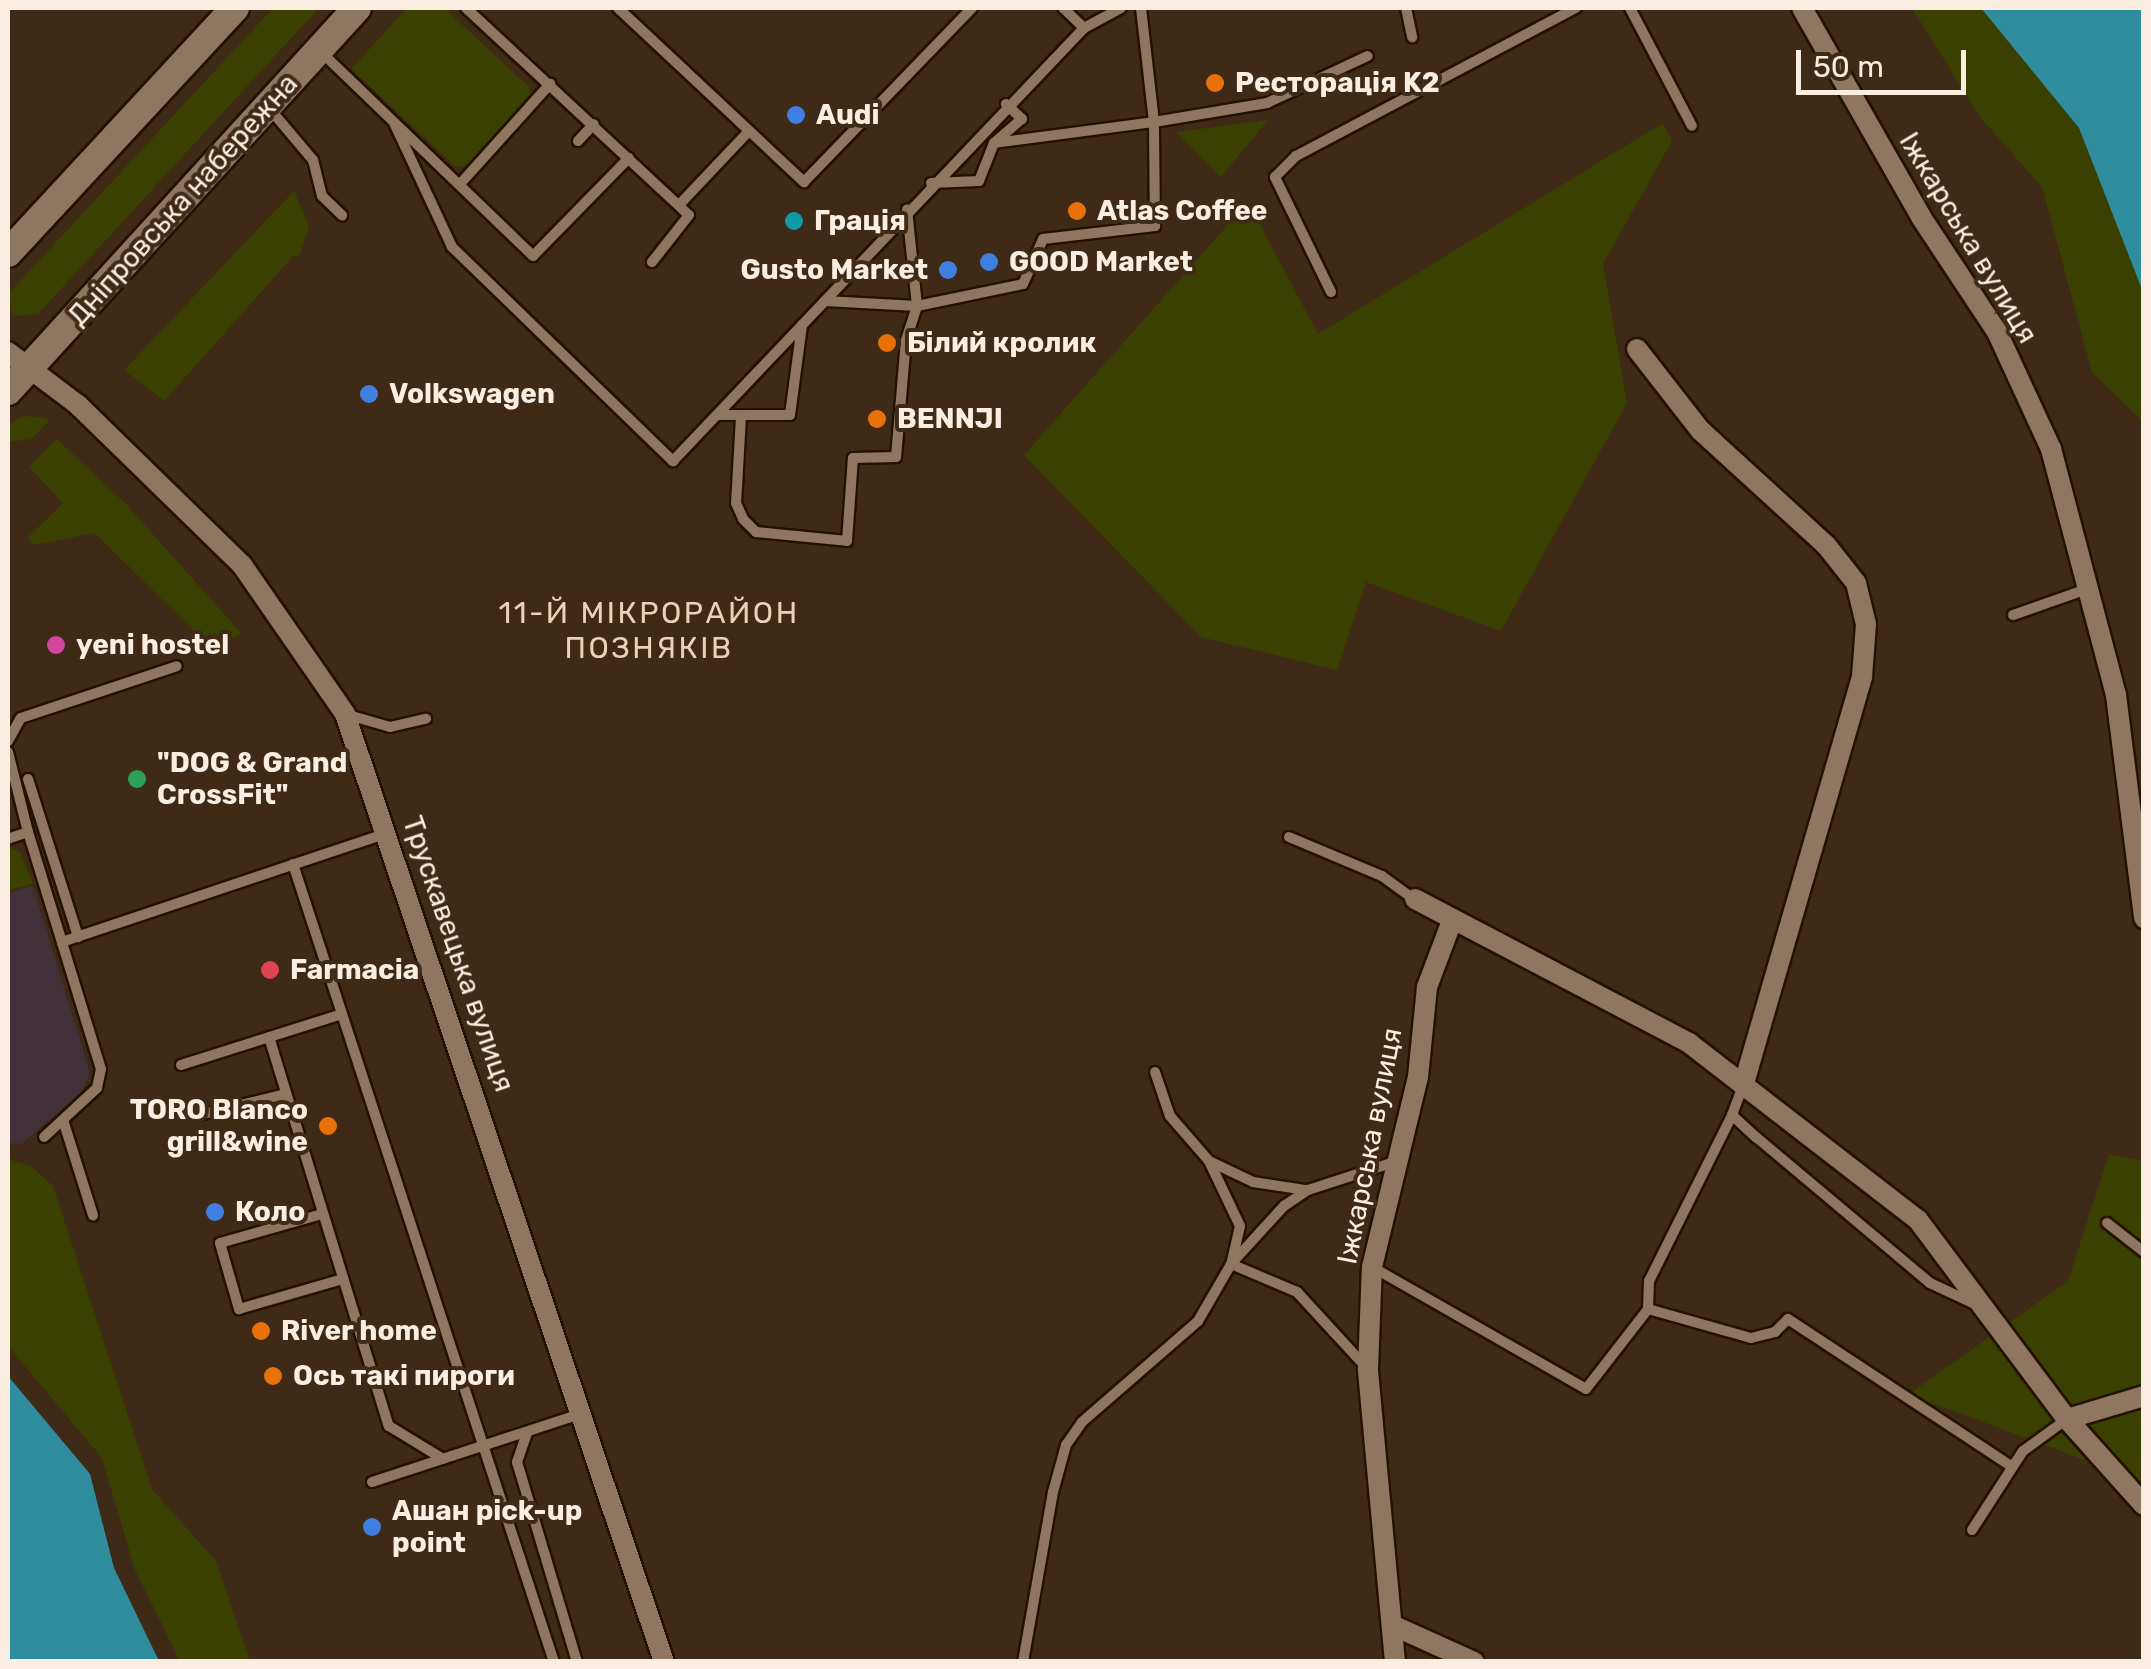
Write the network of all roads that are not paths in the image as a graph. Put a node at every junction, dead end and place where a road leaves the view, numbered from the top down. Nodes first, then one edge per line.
1 (235, 8) edge
2 (357, 8) edge
3 (466, 8) edge
4 (618, 8) edge
5 (972, 8) edge
6 (1062, 8) edge
7 (1120, 8) edge
8 (1141, 8) edge
9 (1406, 8) edge
10 (1576, 8) edge
11 (1630, 8) edge
12 (1802, 8) edge
13 (1084, 28) junction
14 (1412, 37) dead end
15 (319, 50) junction
16 (1368, 56) dead end
17 (550, 84) junction
18 (1006, 104) junction
19 (268, 108) junction
20 (1154, 122) junction
21 (394, 123) junction
22 (594, 124) junction
23 (1692, 126) dead end
24 (749, 131) junction
25 (578, 141) dead end
26 (994, 143) junction
27 (629, 158) junction
28 (931, 183) junction
29 (460, 184) junction
30 (679, 205) junction
31 (907, 210) junction
32 (342, 215) dead end
33 (8, 253) edge
34 (652, 262) dead end
35 (1331, 292) dead end
36 (824, 301) junction
37 (917, 306) junction
38 (802, 324) junction
39 (1637, 349) dead end
40 (18, 360) edge
41 (8, 390) edge
42 (719, 415) junction
43 (741, 416) junction
44 (2087, 588) junction
45 (2013, 615) dead end
46 (178, 666) dead end
47 (346, 714) junction
48 (426, 719) dead end
49 (8, 742) edge
50 (8, 752) edge
51 (28, 779) dead end
52 (28, 832) junction
53 (388, 832) junction
54 (1289, 837) dead end
55 (8, 839) edge
56 (293, 864) junction
57 (1415, 899) joint
58 (2144, 918) edge
59 (1452, 921) junction
60 (78, 937) junction
61 (62, 942) junction
62 (342, 1014) junction
63 (269, 1037) junction
64 (181, 1065) dead end
65 (1155, 1072) dead end
66 (1744, 1084) junction
67 (286, 1094) junction
68 (199, 1115) dead end
69 (1732, 1115) junction
70 (64, 1120) junction
71 (44, 1138) dead end
72 (1209, 1161) junction
73 (1398, 1161) junction
74 (1308, 1190) junction
75 (322, 1214) junction
76 (92, 1215) dead end
77 (2107, 1223) dead end
78 (2144, 1252) edge
79 (1231, 1264) junction
80 (1372, 1267) junction
81 (343, 1280) junction
82 (1978, 1306) junction
83 (1648, 1309) junction
84 (1368, 1369) junction
85 (2144, 1396) edge
86 (585, 1412) junction
87 (2067, 1419) junction
88 (526, 1433) junction
89 (483, 1447) junction
90 (442, 1459) junction
91 (2011, 1466) junction
92 (372, 1482) dead end
93 (2144, 1505) edge
94 (1972, 1530) dead end
95 (554, 1590) junction
96 (533, 1597) junction
97 (1392, 1625) junction
98 (554, 1662) edge
99 (577, 1662) edge
100 (664, 1662) edge
101 (1023, 1662) edge
102 (1395, 1662) edge
103 (1474, 1662) edge

1 - 33 main road
2 - 15 main road, Дніпровська набережна
3 - 17 lane
4 - 24 lane
5 - 24 lane
6 - 13 lane
7 - 13 lane
8 - 20 lane
9 - 14 lane
10 - 35 lane
11 - 23 lane
12 - 44 street, Іжкарська вулиця
13 - 18 lane
15 - 19 main road, Дніпровська набережна
15 - 21 lane
16 - 20 lane
17 - 22 lane
17 - 29 lane
18 - 26 lane
18 - 28 lane
19 - 32 lane
19 - 40 main road, Дніпровська набережна
20 - 26 lane
20 - 37 lane
21 - 29 lane
21 - 42 lane
22 - 25 lane
22 - 27 lane
24 - 30 lane
26 - 28 lane
27 - 29 lane
27 - 30 lane
28 - 31 lane
30 - 34 lane
31 - 36 lane
31 - 37 lane
36 - 37 lane
36 - 38 lane
37 - 43 lane
38 - 42 lane
38 - 43 lane
39 - 66 street
40 - 41 main road, Дніпровська набережна
40 - 47 street, Трускавецька вулиця
42 - 43 lane
44 - 45 lane
44 - 58 street, Іжкарська вулиця
46 - 49 lane
47 - 48 lane
47 - 53 street, Трускавецька вулиця
50 - 52 lane
51 - 60 lane
52 - 55 lane
52 - 61 lane
53 - 56 lane
53 - 86 street, Трускавецька вулиця
54 - 57 lane
56 - 60 lane
56 - 62 lane
57 - 59 street
59 - 66 street
59 - 73 street, Іжкарська вулиця
60 - 61 lane
61 - 70 lane
62 - 63 lane
62 - 89 lane
63 - 64 lane
63 - 67 lane
65 - 72 lane
66 - 69 lane
66 - 82 street
67 - 68 lane
67 - 75 lane
69 - 82 lane
69 - 83 lane
70 - 71 lane
70 - 76 lane
72 - 74 lane
72 - 79 lane
73 - 74 lane
73 - 80 street, Іжкарська вулиця
74 - 79 lane
75 - 81 lane
75 - 81 lane
77 - 78 lane
79 - 84 lane
79 - 101 lane
80 - 83 lane
80 - 84 street, Іжкарська вулиця
81 - 90 lane
82 - 87 street
83 - 91 lane
84 - 97 street, Іжкарська вулиця
85 - 87 street
86 - 88 lane
86 - 100 street, Трускавецька вулиця
87 - 91 lane
87 - 93 street
88 - 89 lane
88 - 95 lane
89 - 90 lane
89 - 96 lane
90 - 92 lane
91 - 94 lane
95 - 96 lane
95 - 99 lane
96 - 98 lane
97 - 102 street, Іжкарська вулиця
97 - 103 street

